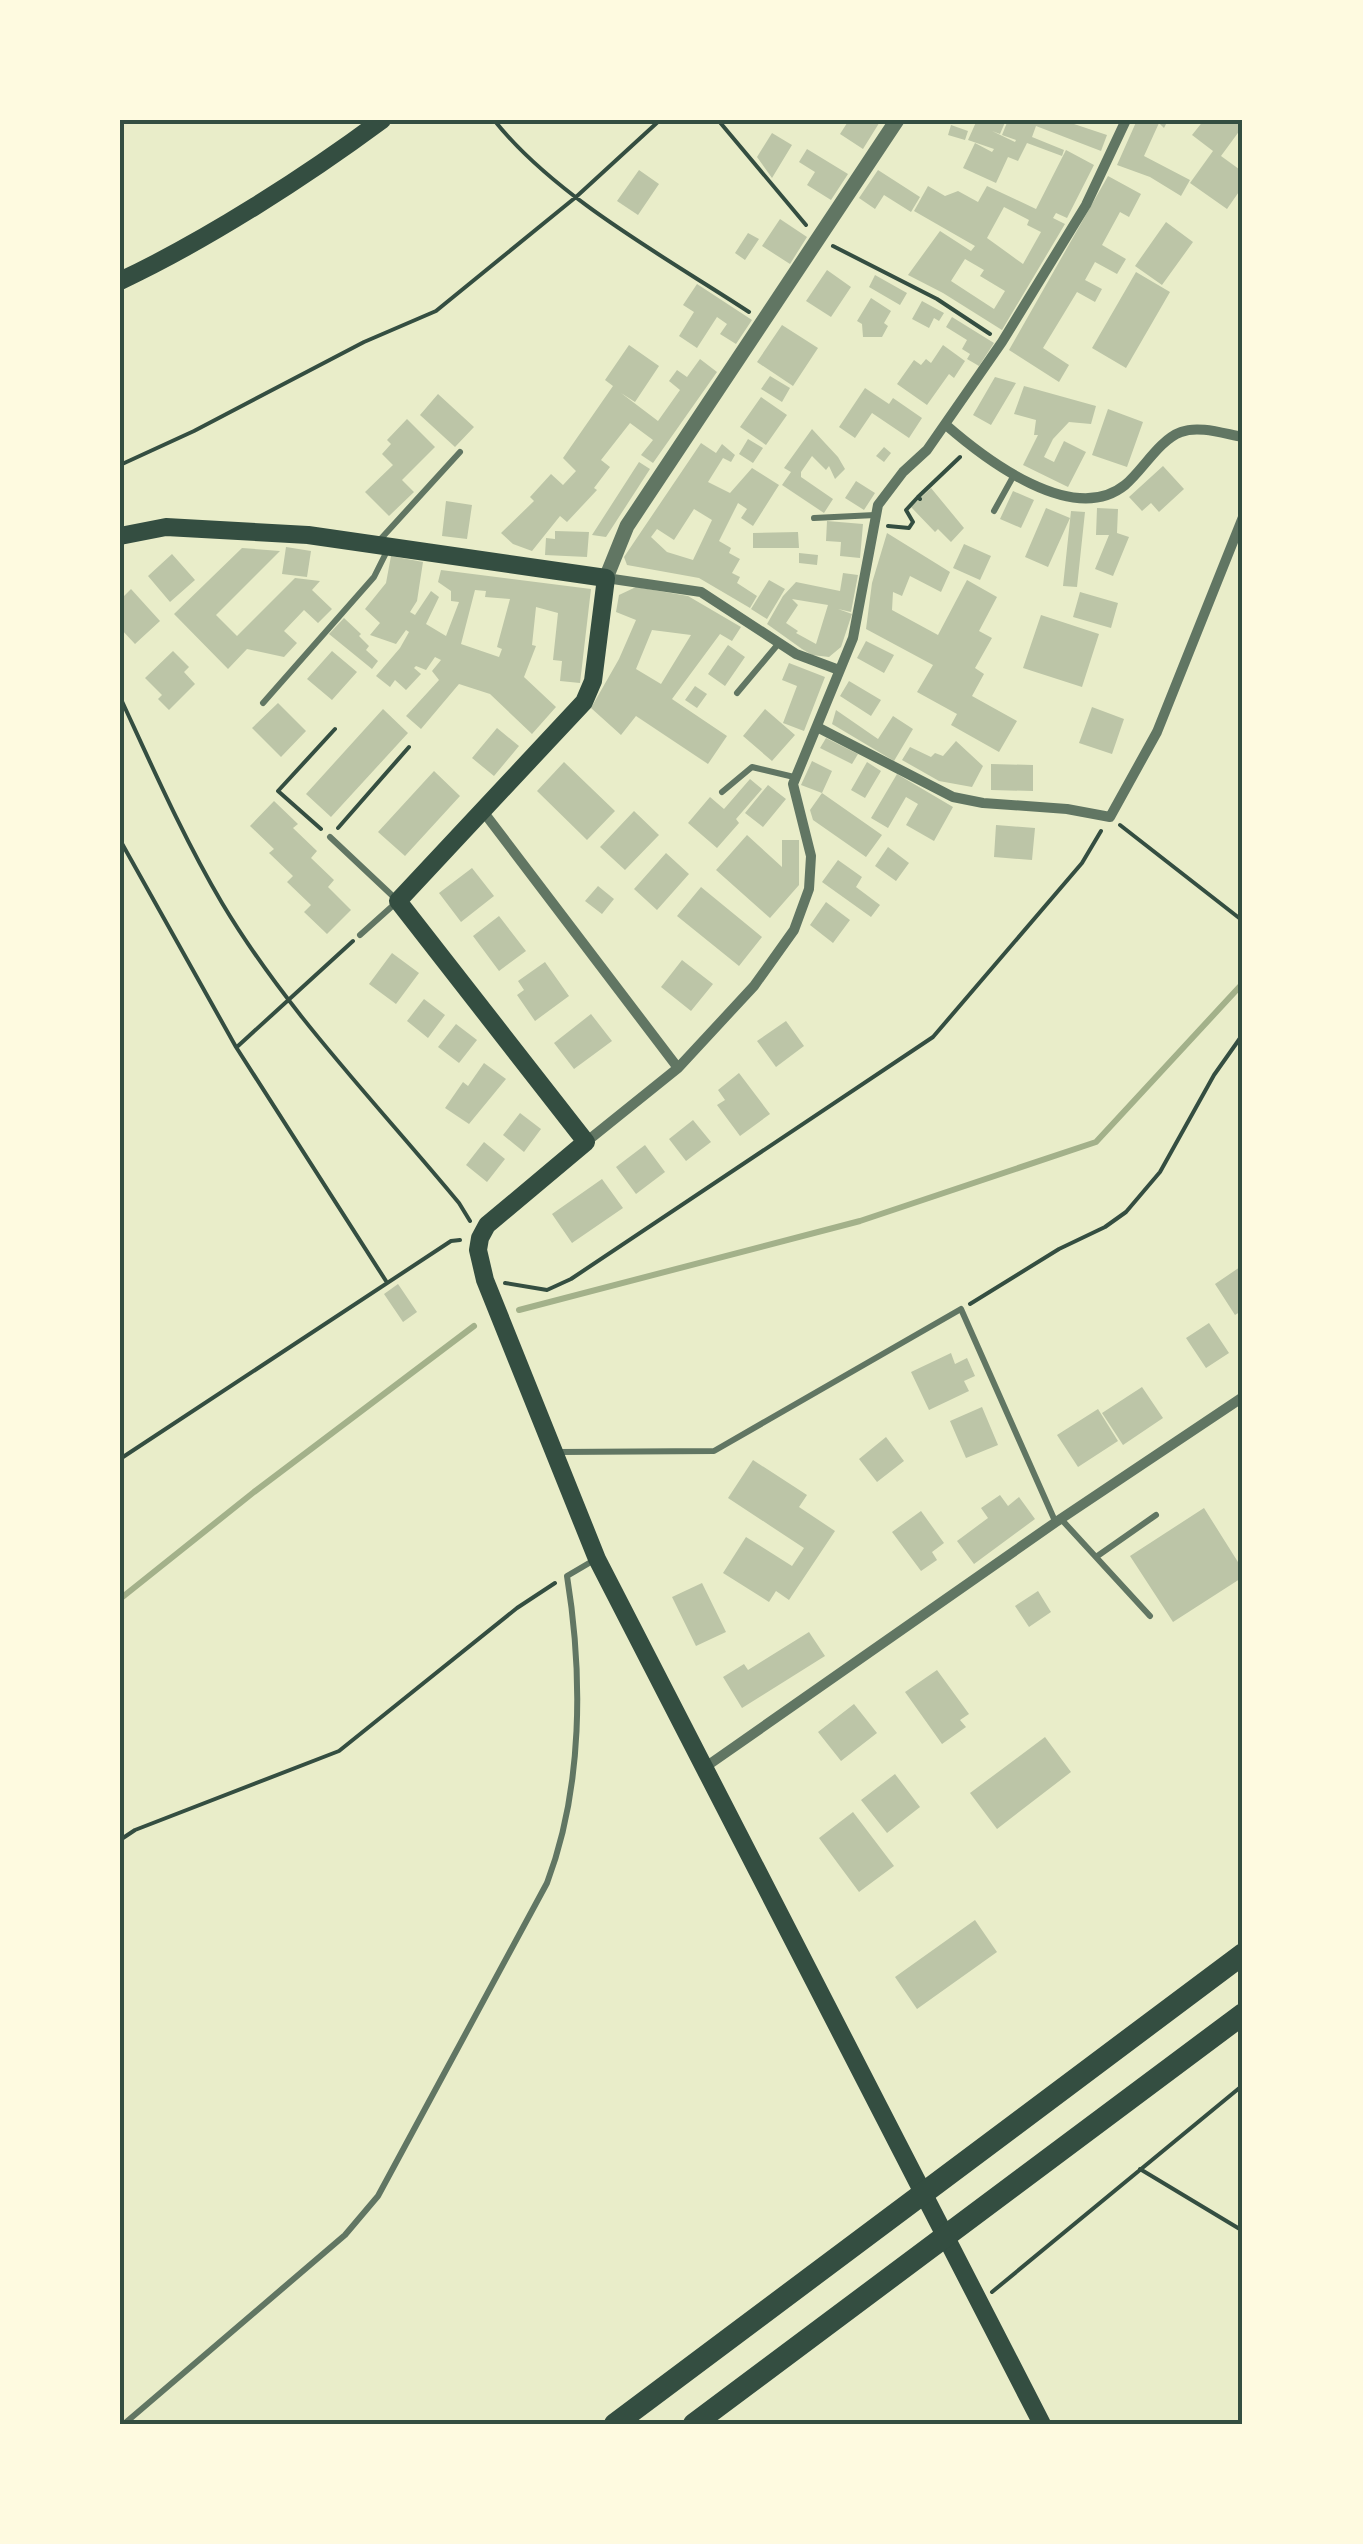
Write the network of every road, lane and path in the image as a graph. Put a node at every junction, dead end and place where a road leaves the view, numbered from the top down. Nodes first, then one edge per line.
1 (382, 120) edge
2 (494, 120) edge
3 (660, 120) edge
4 (718, 120) edge
5 (896, 120) edge
6 (1126, 120) edge
7 (576, 197) junction
8 (820, 239) junction
9 (120, 281) edge
10 (765, 322) junction
11 (1002, 342) junction
12 (946, 425) junction
13 (1243, 437) edge
14 (970, 446) junction
15 (460, 452) dead end
16 (120, 465) edge
17 (1014, 474) junction
18 (994, 511) dead end
19 (814, 518) dead end
20 (1243, 518) edge
21 (875, 520) junction
22 (120, 536) edge
23 (383, 545) junction
24 (606, 578) junction
25 (780, 642) junction
26 (838, 670) junction
27 (736, 693) dead end
28 (120, 697) edge
29 (263, 703) dead end
30 (817, 726) junction
31 (334, 729) dead end
32 (409, 747) dead end
33 (794, 777) junction
34 (722, 792) dead end
35 (482, 810) junction
36 (1110, 817) junction
37 (330, 837) junction
38 (120, 840) edge
39 (398, 901) junction
40 (1243, 921) edge
41 (360, 935) joint
42 (289, 999) junction
43 (1243, 1034) edge
44 (236, 1047) junction
45 (678, 1068) junction
46 (586, 1142) junction
47 (480, 1238) junction
48 (485, 1280) junction
49 (386, 1282) junction
50 (962, 1309) junction
51 (1243, 1396) edge
52 (552, 1452) junction
53 (120, 1459) edge
54 (1156, 1515) dead end
55 (1058, 1521) junction
56 (1096, 1558) junction
57 (597, 1559) junction
58 (567, 1576) junction
59 (1150, 1616) dead end
60 (704, 1769) junction
61 (120, 1840) edge
62 (1243, 1954) edge
63 (1243, 2014) edge
64 (1243, 2085) edge
65 (1140, 2169) junction
66 (1243, 2232) edge
67 (980, 2302) junction
68 (124, 2424) edge
69 (615, 2424) edge
70 (694, 2424) edge
71 (1042, 2424) edge

1 - 9 main road
2 - 7 path
3 - 7 path
4 - 8 path
5 - 8 street
6 - 11 street
7 - 10 path
7 - 16 path
8 - 10 street
8 - 11 path
10 - 24 street
11 - 12 street
12 - 14 street
12 - 21 street
13 - 17 street
14 - 17 street
14 - 21 path
15 - 23 lane
17 - 18 lane
19 - 21 lane
20 - 36 street
21 - 26 street
22 - 23 main road
23 - 24 main road
23 - 29 lane
24 - 25 street
24 - 35 main road
25 - 26 street
25 - 27 lane
26 - 30 street
28 - 42 path
30 - 33 street
30 - 36 street
31 - 37 path
32 - 37 path
33 - 34 lane
33 - 45 street
35 - 39 main road
35 - 45 street
36 - 40 path
36 - 48 path
37 - 39 lane
38 - 44 path
39 - 41 lane
39 - 46 main road
41 - 42 path
42 - 44 path
42 - 47 path
43 - 50 path
44 - 49 path
45 - 46 street
46 - 47 main road
47 - 48 main road
47 - 49 path
48 - 52 main road
49 - 53 path
50 - 52 lane
50 - 55 lane
51 - 55 street
52 - 57 main road
54 - 56 lane
55 - 56 lane
55 - 60 street
56 - 59 lane
57 - 58 lane
57 - 60 main road
58 - 61 path
58 - 68 lane
60 - 67 main road
62 - 69 highway
63 - 70 highway
64 - 65 path
65 - 66 path
65 - 67 path
67 - 71 main road

